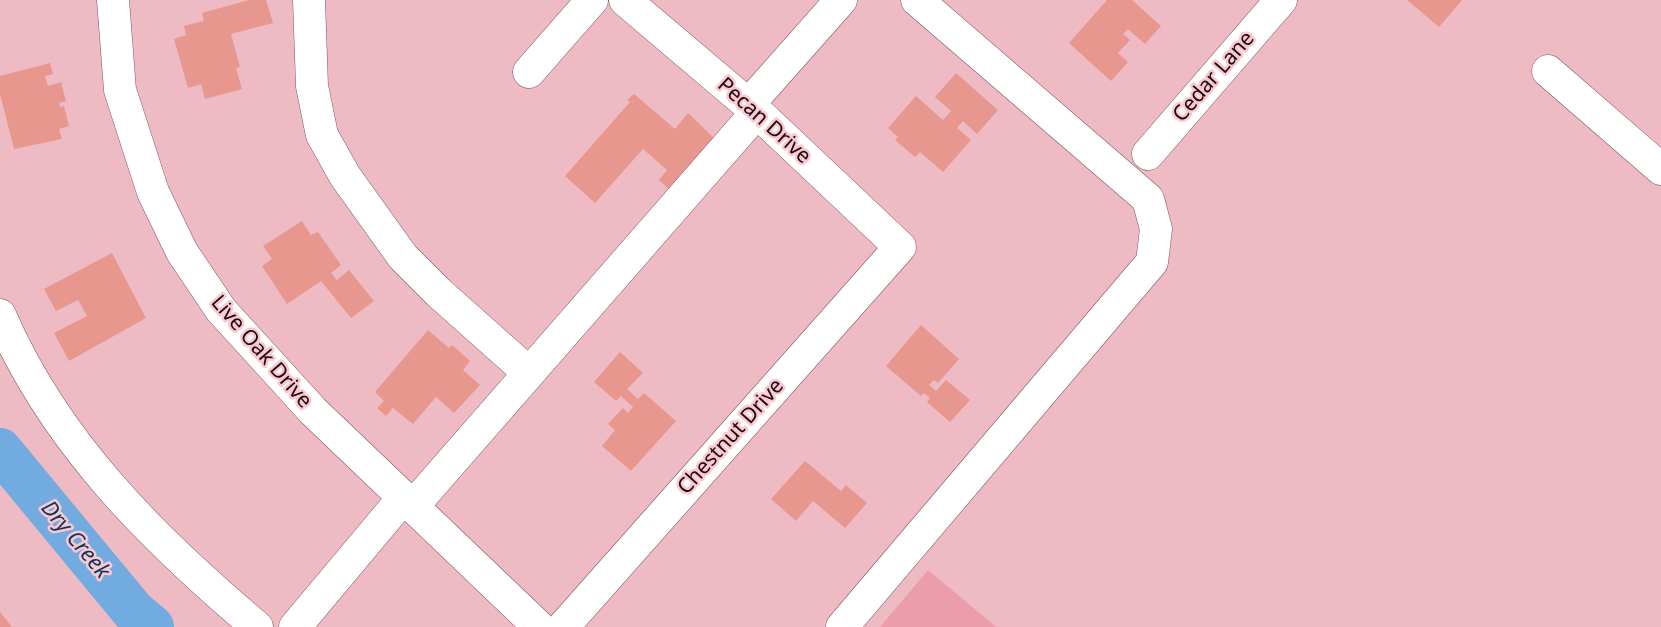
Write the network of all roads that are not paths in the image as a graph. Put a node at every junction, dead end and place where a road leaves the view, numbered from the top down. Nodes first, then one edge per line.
1 (113, 0) edge
2 (309, 0) edge
3 (592, 0) edge
4 (625, 0) edge
5 (841, 0) edge
6 (917, 0) edge
7 (1281, 0) edge
8 (1548, 71) dead end
9 (529, 72) dead end
10 (752, 109) junction
11 (1148, 154) dead end
12 (1661, 169) edge
13 (900, 247) joint
14 (0, 315) edge
15 (529, 373) junction
16 (408, 501) junction
17 (257, 627) edge
18 (295, 627) edge
19 (539, 627) edge
20 (563, 627) edge
21 (842, 627) edge

1 - 16 street, Live Oak Drive
2 - 15 street
3 - 9 street
4 - 10 street, Pecan Drive
5 - 10 street
6 - 21 street
7 - 11 street, Cedar Lane
8 - 12 street
10 - 13 street, Pecan Drive
10 - 15 street
13 - 20 street, Chestnut Drive
14 - 17 street
15 - 16 street
16 - 18 street
16 - 19 street, Live Oak Drive

